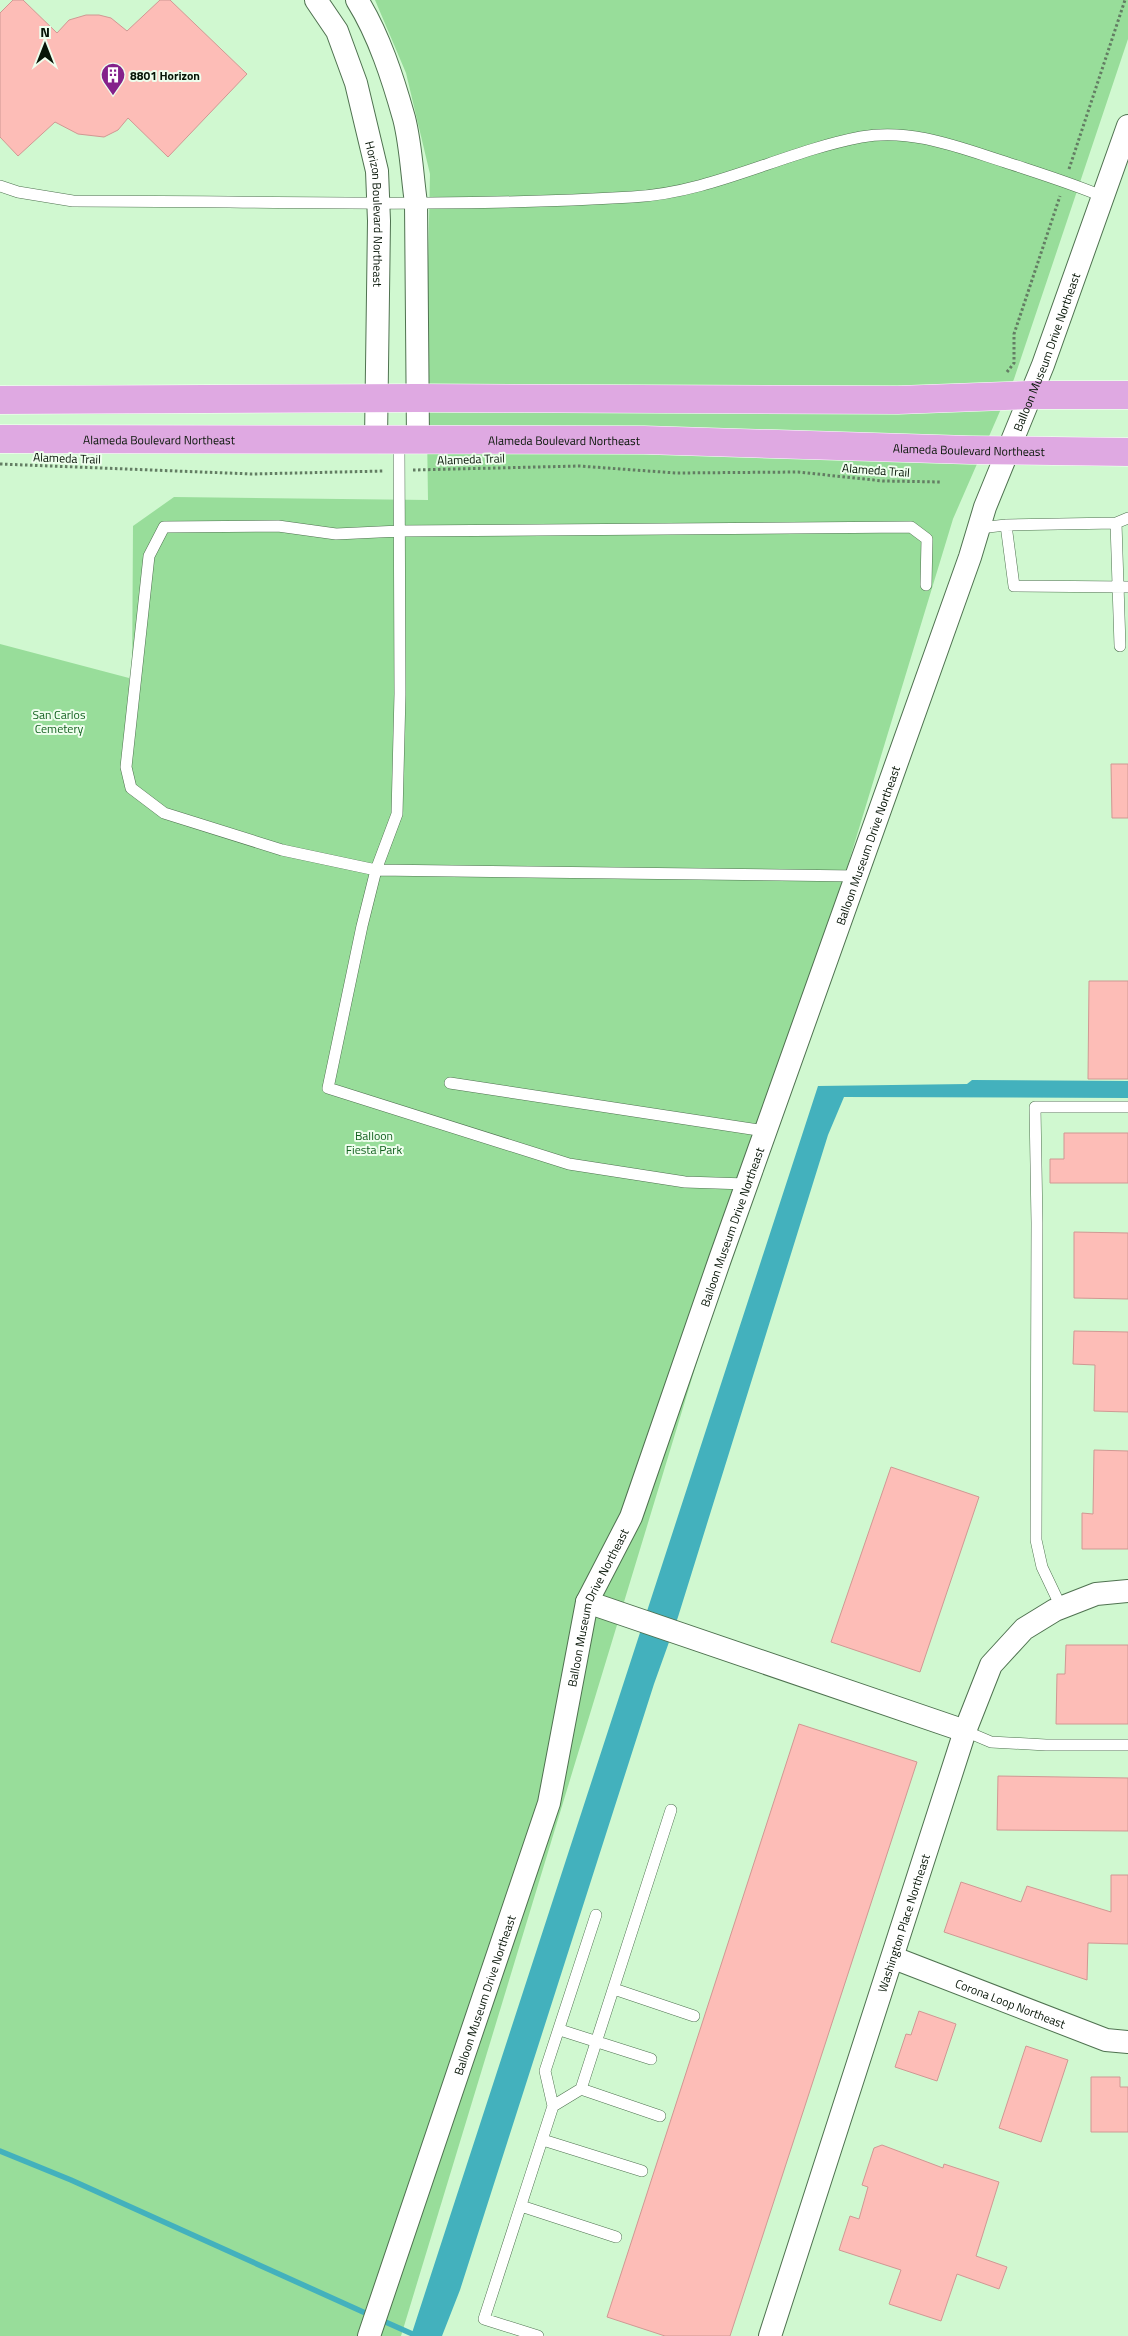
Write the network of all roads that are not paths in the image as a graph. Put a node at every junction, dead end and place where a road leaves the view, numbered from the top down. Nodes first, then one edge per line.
1 (316, 0) edge
2 (357, 0) edge
3 (1128, 126) edge
4 (0, 186) edge
5 (1104, 197) junction
6 (379, 202) junction
7 (416, 203) junction
8 (1031, 395) junction
9 (1128, 395) edge
10 (418, 398) junction
11 (377, 399) junction
12 (0, 400) edge
13 (0, 439) edge
14 (398, 440) junction
15 (1009, 450) junction
16 (1128, 452) edge
17 (1128, 518) edge
18 (1116, 523) junction
19 (1006, 525) junction
20 (979, 528) junction
21 (400, 531) junction
22 (926, 585) dead end
23 (1123, 587) edge
24 (1120, 646) dead end
25 (376, 870) junction
26 (856, 876) junction
27 (450, 1083) dead end
28 (1128, 1107) edge
29 (765, 1131) junction
30 (746, 1184) junction
31 (1128, 1591) edge
32 (586, 1602) junction
33 (1061, 1608) junction
34 (965, 1731) junction
35 (1128, 1745) edge
36 (670, 1810) dead end
37 (596, 1915) dead end
38 (894, 1958) junction
39 (614, 1989) junction
40 (694, 2016) dead end
41 (560, 2030) junction
42 (597, 2042) junction
43 (1128, 2042) edge
44 (651, 2059) dead end
45 (581, 2089) junction
46 (554, 2106) junction
47 (660, 2116) dead end
48 (543, 2140) junction
49 (642, 2172) dead end
50 (521, 2206) junction
51 (616, 2237) dead end
52 (369, 2336) edge
53 (538, 2336) edge
54 (770, 2336) edge

1 - 6 street, Horizon Boulevard Northeast
2 - 7 street
3 - 5 street, Balloon Museum Drive Northeast
4 - 6 lane
5 - 7 lane
5 - 8 street, Balloon Museum Drive Northeast
6 - 7 lane
6 - 11 street, Horizon Boulevard Northeast
7 - 10 street
8 - 9 main road
8 - 10 main road
8 - 15 street, Balloon Museum Drive Northeast
10 - 11 main road
10 - 14 street
11 - 12 main road
11 - 14 street, Horizon Boulevard Northeast
13 - 14 main road, Alameda Boulevard Northeast
14 - 15 main road, Alameda Boulevard Northeast
14 - 21 lane
15 - 16 main road, Alameda Boulevard Northeast
15 - 20 street, Balloon Museum Drive Northeast
17 - 18 lane
18 - 19 lane
18 - 23 lane
19 - 20 lane
19 - 23 lane
20 - 26 street, Balloon Museum Drive Northeast
21 - 22 lane
21 - 25 lane
21 - 25 lane
23 - 24 lane
25 - 26 lane
25 - 30 lane
26 - 29 street, Balloon Museum Drive Northeast
27 - 29 lane
28 - 33 lane
29 - 30 street, Balloon Museum Drive Northeast
30 - 32 street, Balloon Museum Drive Northeast
31 - 33 street, Washington Place Northeast
32 - 34 street
32 - 52 street, Balloon Museum Drive Northeast
33 - 34 street, Washington Place Northeast
34 - 35 lane
34 - 38 street, Washington Place Northeast
36 - 39 lane
37 - 41 lane
38 - 43 street, Corona Loop Northeast
38 - 54 street, Washington Place Northeast
39 - 40 lane
39 - 42 lane
41 - 42 lane
41 - 46 lane
42 - 44 lane
42 - 45 lane
45 - 46 lane
45 - 47 lane
46 - 48 lane
48 - 49 lane
48 - 50 lane
50 - 51 lane
50 - 53 lane

